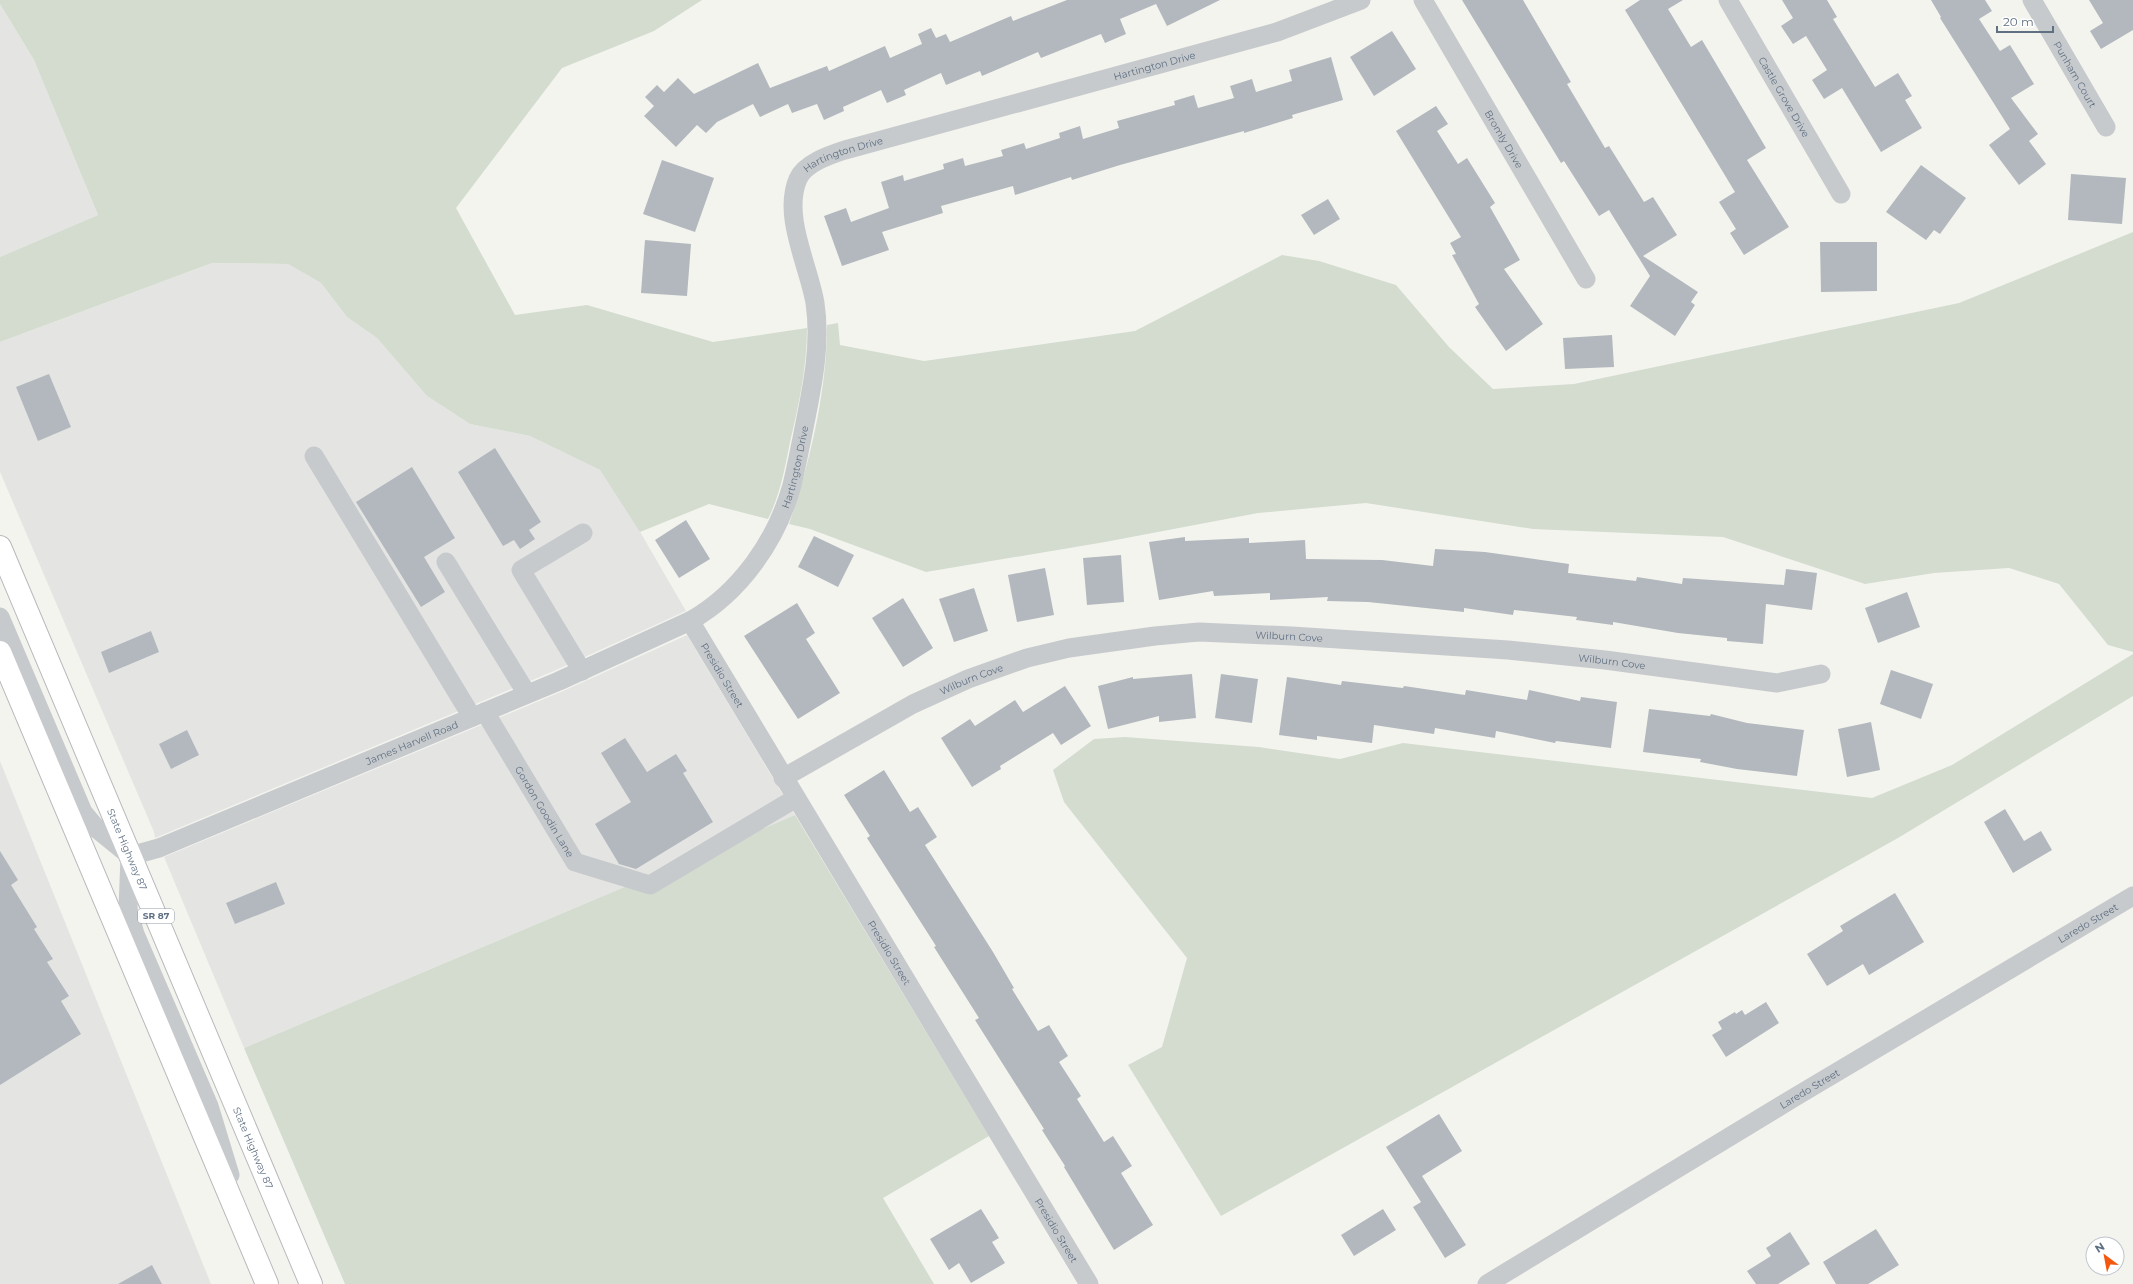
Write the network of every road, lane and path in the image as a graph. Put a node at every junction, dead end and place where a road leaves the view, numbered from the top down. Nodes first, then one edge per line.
1 (1361, 0) edge
2 (1423, 0) edge
3 (1728, 0) edge
4 (2032, 0) edge
5 (2106, 127) dead end
6 (1841, 194) dead end
7 (1586, 279) dead end
8 (314, 456) dead end
9 (583, 533) dead end
10 (0, 547) edge
11 (446, 562) dead end
12 (0, 617) edge
13 (690, 621) junction
14 (0, 652) edge
15 (582, 671) junction
16 (1821, 674) dead end
17 (527, 694) junction
18 (478, 714) junction
19 (784, 778) junction
20 (796, 798) junction
21 (130, 856) junction
22 (2133, 896) edge
23 (252, 1248) junction
24 (267, 1284) edge
25 (311, 1284) edge
26 (1089, 1284) edge
27 (1487, 1284) edge

1 - 13 street, Hartington Drive
2 - 7 street, Bromly Drive
3 - 6 street, Castle Grove Drive
4 - 5 street, Punham Court
8 - 18 street, Gordon Goodin Lane
9 - 15 street
10 - 21 highway, State Highway 87 / SR 87
11 - 17 street
12 - 21 street
13 - 15 street, James Harvell Road
13 - 19 street, Presidio Street
14 - 23 highway
15 - 17 street, James Harvell Road
16 - 19 street, Wilburn Cove
17 - 18 street, James Harvell Road
18 - 20 street, Gordon Goodin Lane
18 - 21 street, James Harvell Road
19 - 20 street, Presidio Street
20 - 26 street, Presidio Street
21 - 23 street
21 - 25 highway, State Highway 87 / SR 87
22 - 27 street, Laredo Street
23 - 24 highway

